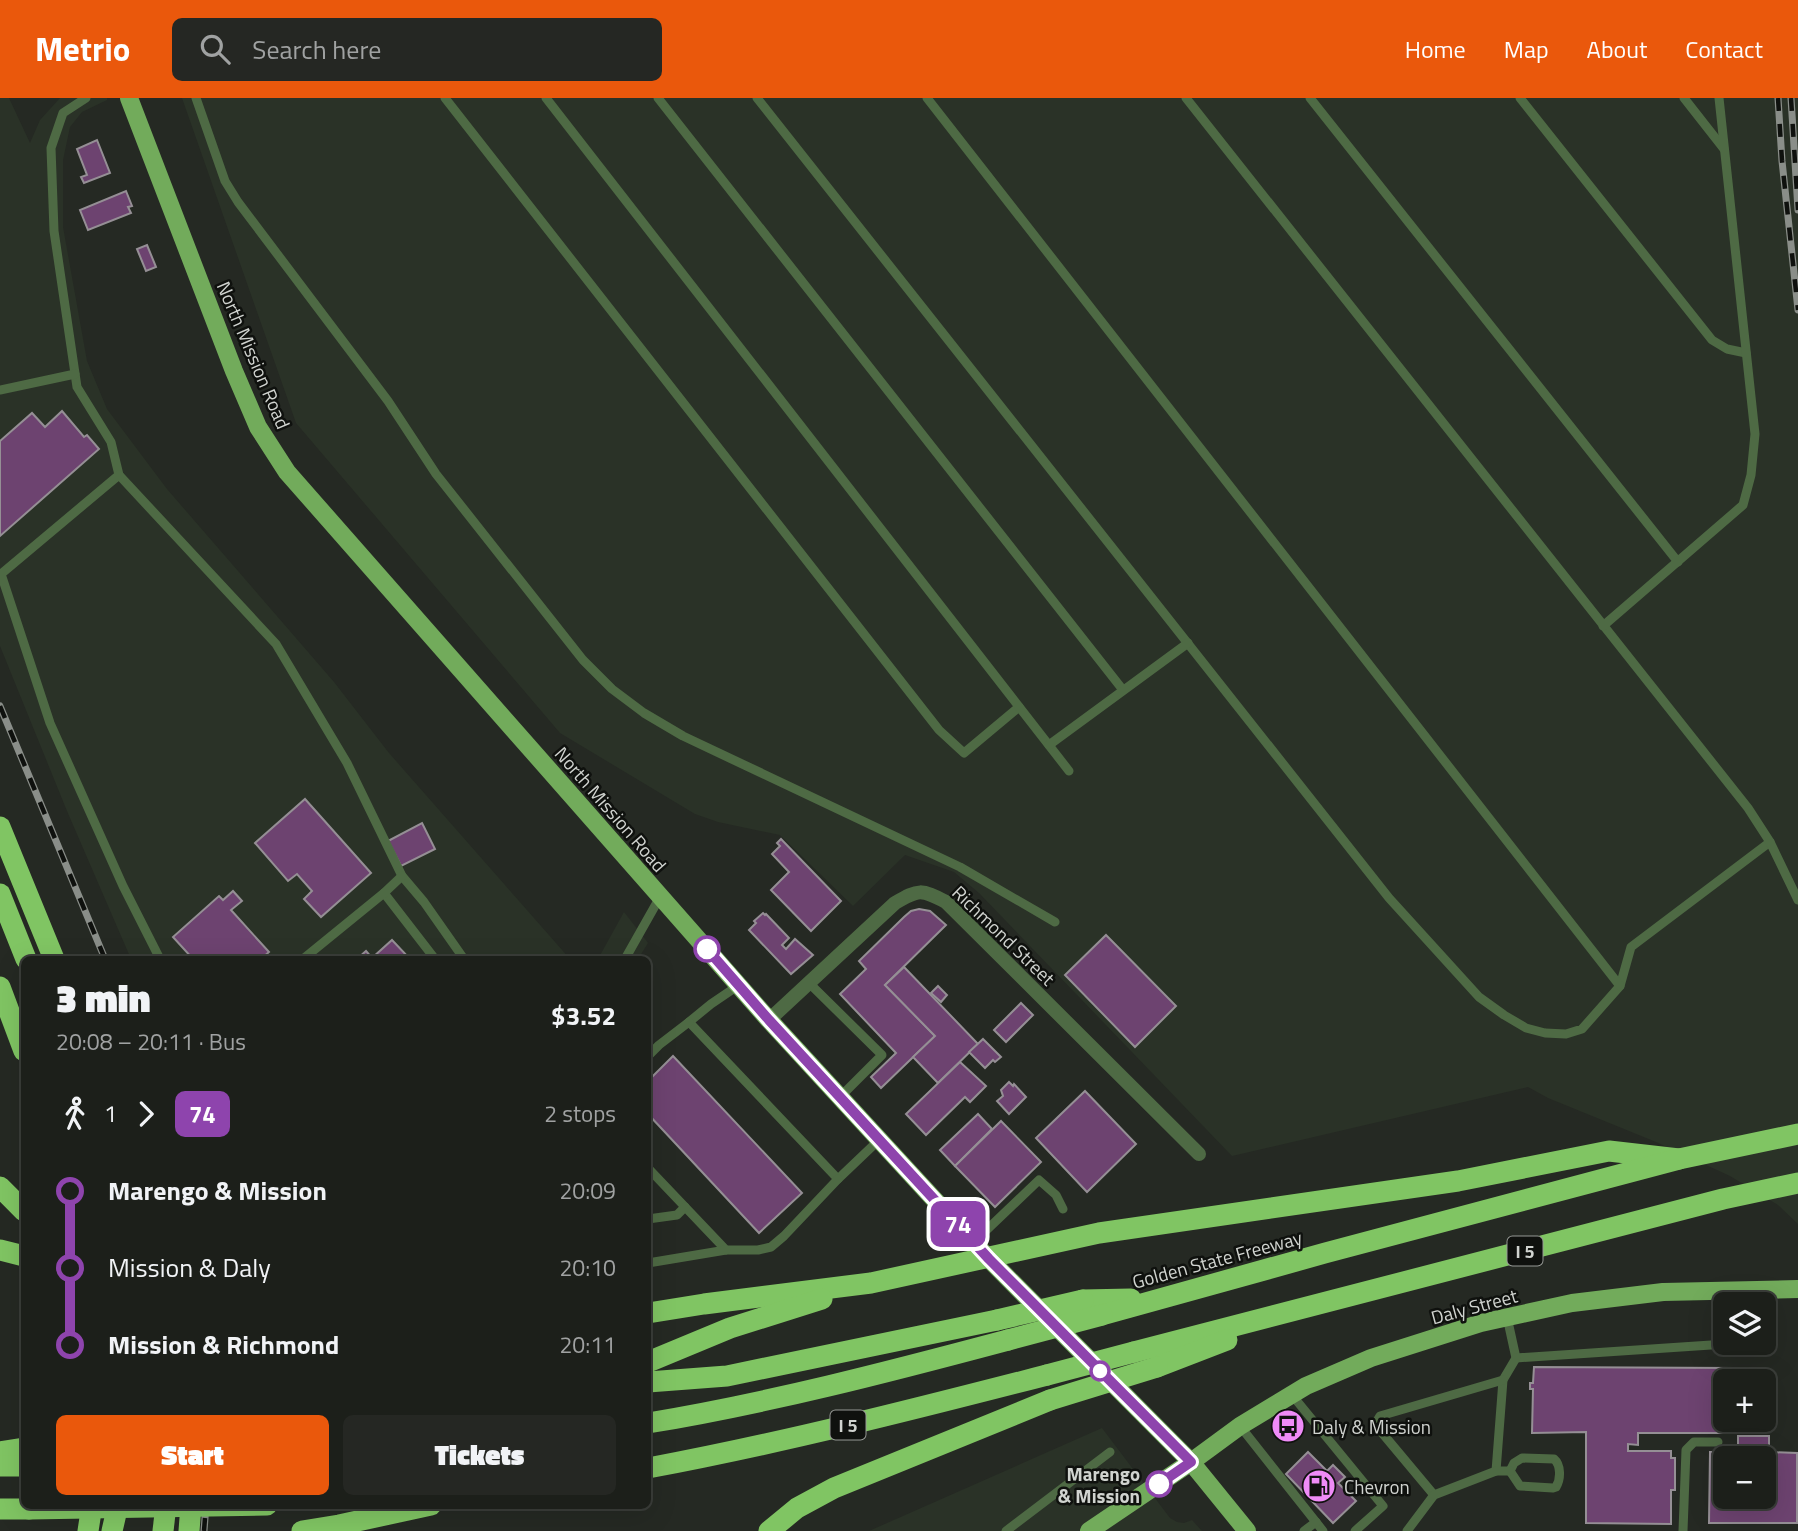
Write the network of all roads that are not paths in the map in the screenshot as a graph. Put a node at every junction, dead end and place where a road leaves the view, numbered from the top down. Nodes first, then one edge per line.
1 (86, 98) edge
2 (129, 98) edge
3 (195, 98) edge
4 (445, 98) edge
5 (546, 98) edge
6 (658, 98) edge
7 (757, 98) edge
8 (927, 98) edge
9 (1186, 98) edge
10 (1310, 98) edge
11 (1520, 98) edge
12 (1684, 98) edge
13 (1719, 98) edge
14 (1725, 150) junction
15 (1746, 353) junction
16 (75, 374) junction
17 (0, 390) edge
18 (119, 475) junction
19 (1678, 562) junction
20 (1603, 626) junction
21 (1188, 643) junction
22 (1123, 690) junction
23 (1019, 706) junction
24 (1049, 745) junction
25 (1069, 771) dead end
26 (0, 827) edge
27 (1770, 842) junction
28 (402, 876) junction
29 (384, 893) junction
30 (0, 894) edge
31 (660, 897) junction
32 (1798, 900) edge
33 (1055, 922) dead end
34 (25, 956) edge
35 (53, 956) edge
36 (158, 956) edge
37 (307, 956) edge
38 (433, 956) edge
39 (462, 956) edge
40 (627, 956) edge
41 (809, 983) junction
42 (739, 985) junction
43 (1620, 986) junction
44 (0, 987) edge
45 (769, 1020) junction
46 (689, 1023) junction
47 (21, 1043) edge
48 (651, 1053) edge
49 (840, 1097) junction
50 (1798, 1134) edge
51 (880, 1139) junction
52 (1199, 1154) dead end
53 (1679, 1159) junction
54 (651, 1171) edge
55 (838, 1179) junction
56 (1798, 1183) edge
57 (0, 1187) edge
58 (685, 1207) junction
59 (21, 1208) edge
60 (1063, 1209) dead end
61 (651, 1219) edge
62 (974, 1242) junction
63 (726, 1250) junction
64 (989, 1259) junction
65 (651, 1262) edge
66 (871, 1283) junction
67 (1798, 1289) edge
68 (1161, 1298) junction
69 (1328, 1302) junction
70 (651, 1313) edge
71 (1507, 1317) junction
72 (1713, 1345) edge
73 (1516, 1358) junction
74 (651, 1361) edge
75 (1503, 1380) junction
76 (653, 1381) edge
77 (1292, 1395) junction
78 (651, 1422) edge
79 (1240, 1426) junction
80 (1717, 1442) dead end
81 (1110, 1452) dead end
82 (17, 1454) edge
83 (1191, 1462) junction
84 (0, 1466) edge
85 (651, 1467) edge
86 (1496, 1471) junction
87 (1510, 1471) junction
88 (1434, 1495) junction
89 (29, 1509) edge
90 (91, 1509) edge
91 (166, 1509) edge
92 (191, 1509) edge
93 (411, 1509) edge
94 (0, 1510) edge
95 (1315, 1522) junction
96 (88, 1531) edge
97 (163, 1531) edge
98 (188, 1531) edge
99 (302, 1531) edge
100 (769, 1531) edge
101 (1006, 1531) edge
102 (1089, 1531) edge
103 (1247, 1531) edge
104 (1304, 1531) edge
105 (1322, 1531) edge
106 (1355, 1531) edge
107 (1407, 1531) edge
108 (1684, 1531) edge

1 - 16 lane
2 - 31 main road, North Mission Road
3 - 33 lane
4 - 23 lane
5 - 23 lane
6 - 22 lane
7 - 21 lane
8 - 43 lane
9 - 20 lane
10 - 19 lane
11 - 15 lane
12 - 14 lane
13 - 14 lane
14 - 15 lane
15 - 19 lane
16 - 17 lane
16 - 18 lane
18 - 28 lane
18 - 36 lane
19 - 20 lane
20 - 27 lane
21 - 22 lane
21 - 43 lane
22 - 24 lane
23 - 24 lane
24 - 25 lane
26 - 35 highway
27 - 32 lane
27 - 43 lane
28 - 29 lane
28 - 39 lane
29 - 37 lane
29 - 38 lane
30 - 34 highway
31 - 40 lane
31 - 42 main road, North Mission Road
41 - 45 street, Richmond Street
41 - 49 lane
41 - 52 street, Richmond Street
42 - 45 main road, North Mission Road
42 - 46 lane
44 - 47 highway
45 - 49 main road, North Mission Road
46 - 48 lane
46 - 55 lane
49 - 51 main road, North Mission Road
50 - 53 highway, Golden State Freeway / I 5
51 - 55 lane
51 - 62 main road, North Mission Road
53 - 64 highway
53 - 68 highway, Golden State Freeway / I 5
54 - 58 lane
55 - 63 lane
56 - 69 highway, I 5
57 - 59 highway
58 - 61 lane
58 - 63 lane
60 - 62 lane
62 - 64 main road, North Mission Road
63 - 65 lane
64 - 66 highway
64 - 83 main road, North Mission Road
66 - 70 highway
66 - 74 highway
67 - 71 main road, Daly Street
68 - 76 highway, bridge
68 - 78 highway, Golden State Freeway / I 5, bridge
69 - 85 highway, I 5, bridge
69 - 100 highway, bridge
71 - 73 lane
71 - 77 main road, Daly Street
72 - 73 lane
73 - 75 lane
75 - 86 lane
75 - 88 lane
77 - 79 main road, Daly Street
77 - 106 lane
79 - 83 main road, Daly Street
79 - 95 lane
80 - 108 lane
81 - 101 lane
82 - 84 highway
83 - 102 main road, Daly Street
83 - 103 main road, North Mission Road
86 - 87 lane
86 - 88 lane
87 - 87 lane
88 - 107 lane
89 - 94 highway, bridge
90 - 96 highway
91 - 97 highway
92 - 98 highway
93 - 99 highway
95 - 104 lane
95 - 105 lane

